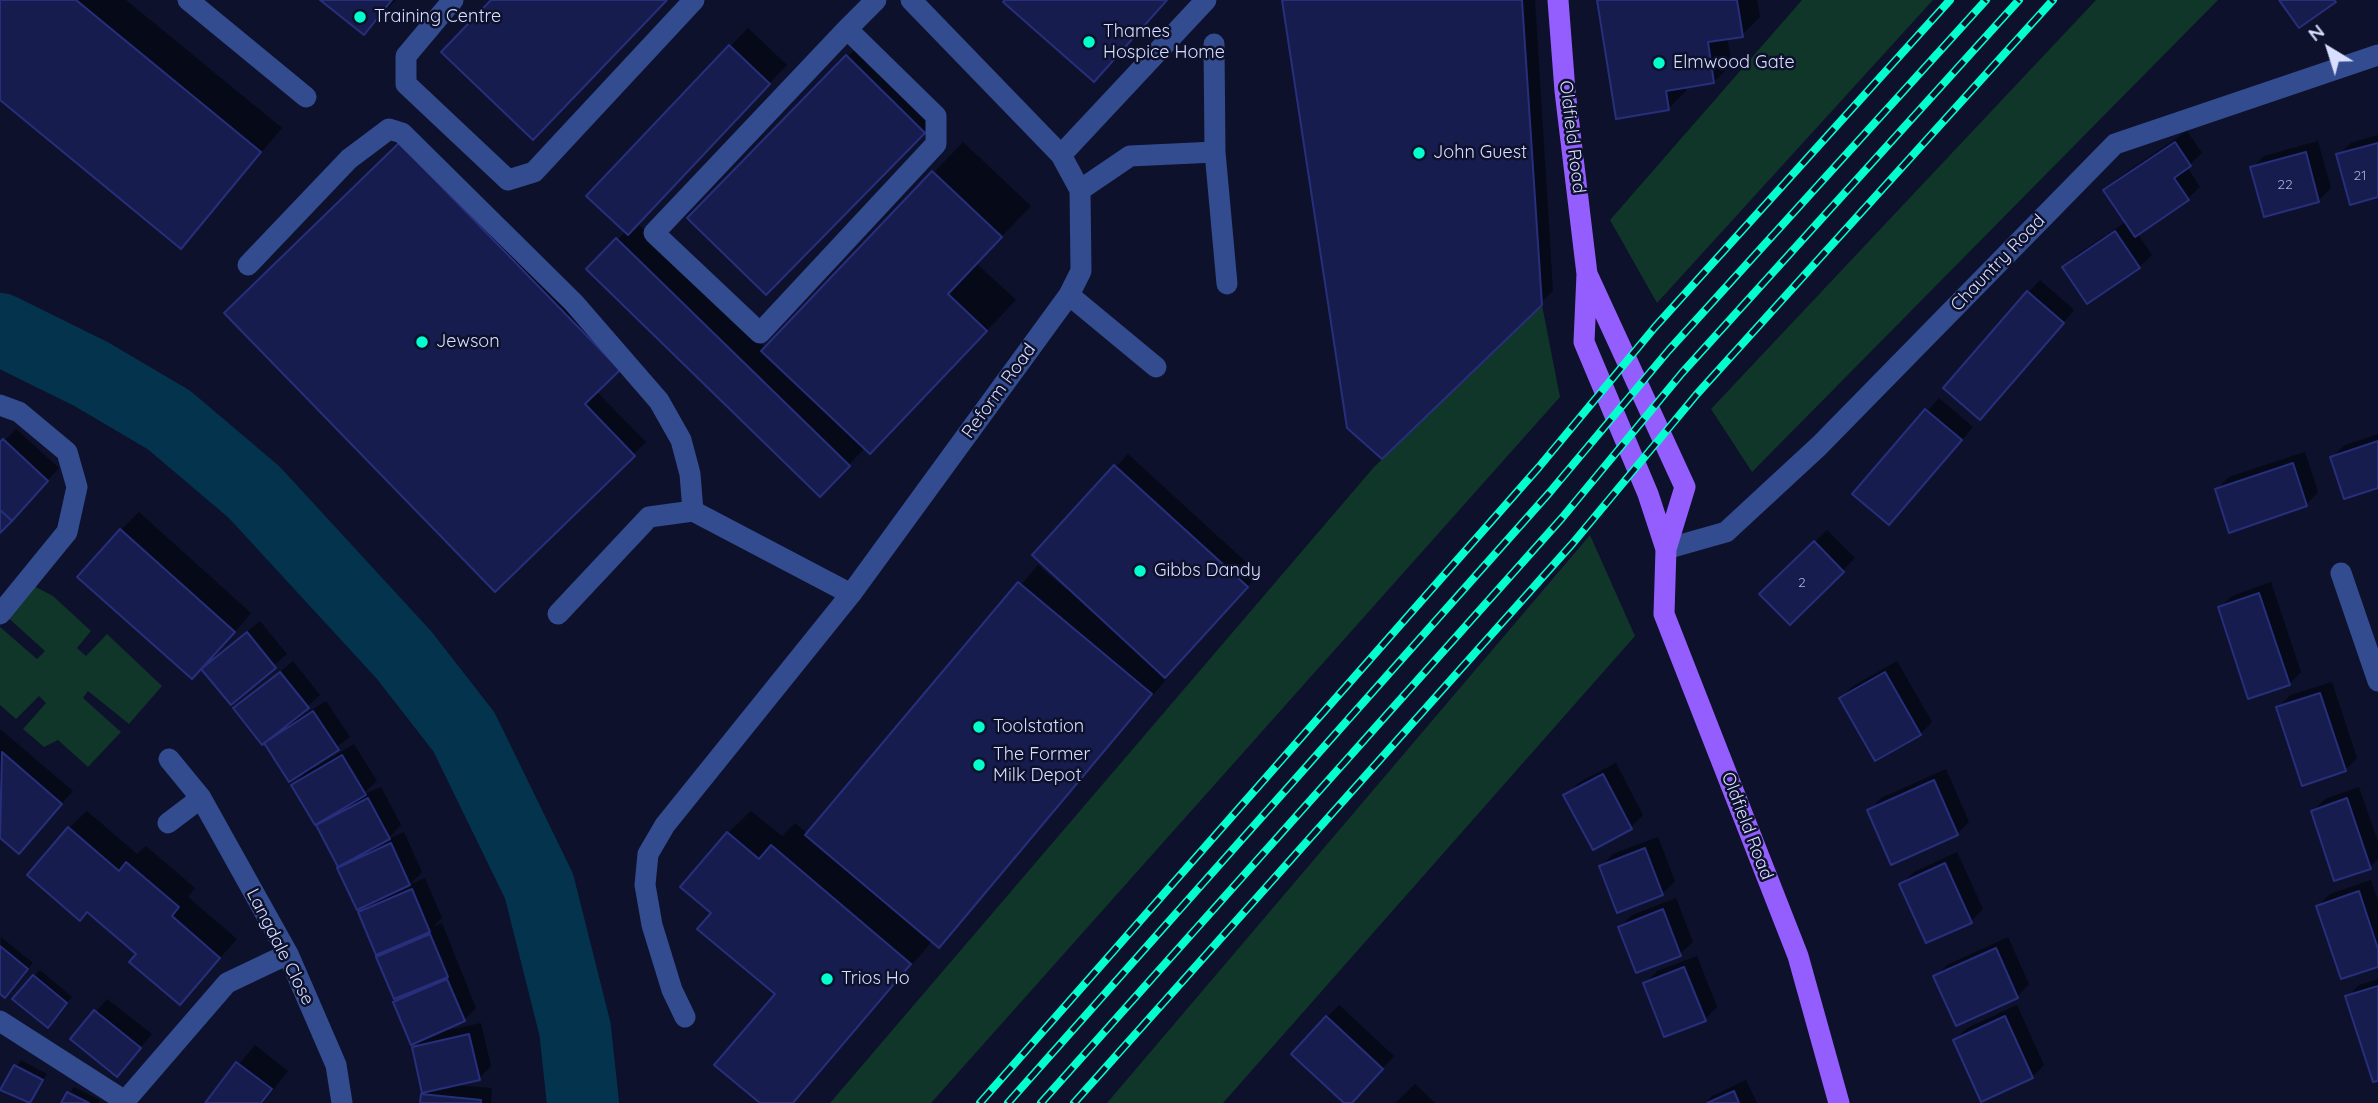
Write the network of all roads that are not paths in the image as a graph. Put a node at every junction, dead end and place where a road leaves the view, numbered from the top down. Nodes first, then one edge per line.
1 (188, 0) edge
2 (453, 0) edge
3 (694, 0) edge
4 (876, 0) edge
5 (911, 0) edge
6 (1206, 0) edge
7 (1558, 0) edge
8 (847, 29) junction
9 (1214, 44) dead end
10 (2378, 55) edge
11 (306, 97) dead end
12 (1216, 152) junction
13 (1061, 155) junction
14 (1080, 190) junction
15 (248, 265) dead end
16 (1587, 274) junction
17 (1227, 284) dead end
18 (1069, 295) junction
19 (1156, 367) dead end
20 (0, 405) edge
21 (693, 511) junction
22 (1666, 549) junction
23 (2341, 573) dead end
24 (851, 594) junction
25 (0, 614) edge
26 (558, 614) dead end
27 (2378, 681) edge
28 (169, 759) dead end
29 (201, 799) junction
30 (168, 823) dead end
31 (288, 954) junction
32 (685, 1017) dead end
33 (0, 1021) edge
34 (342, 1103) edge
35 (1839, 1103) edge

1 - 11 street
2 - 3 street
4 - 8 street
5 - 13 street, Reform Road
6 - 13 street
7 - 16 main road, Oldfield Road
8 - 8 street
9 - 12 street
10 - 22 street, Chauntry Road
12 - 14 street
12 - 17 street
13 - 14 street, Reform Road
14 - 18 street, Reform Road
15 - 21 street
16 - 22 main road, Oldfield Road
16 - 22 main road, Oldfield Road
18 - 19 street
18 - 24 street, Reform Road
20 - 25 street
21 - 24 street
21 - 26 street
22 - 35 main road, Oldfield Road
23 - 27 street
24 - 32 street, Reform Road
28 - 29 street, Langdale Close
29 - 30 street
29 - 31 street, Langdale Close
31 - 33 street
31 - 34 street, Langdale Close

